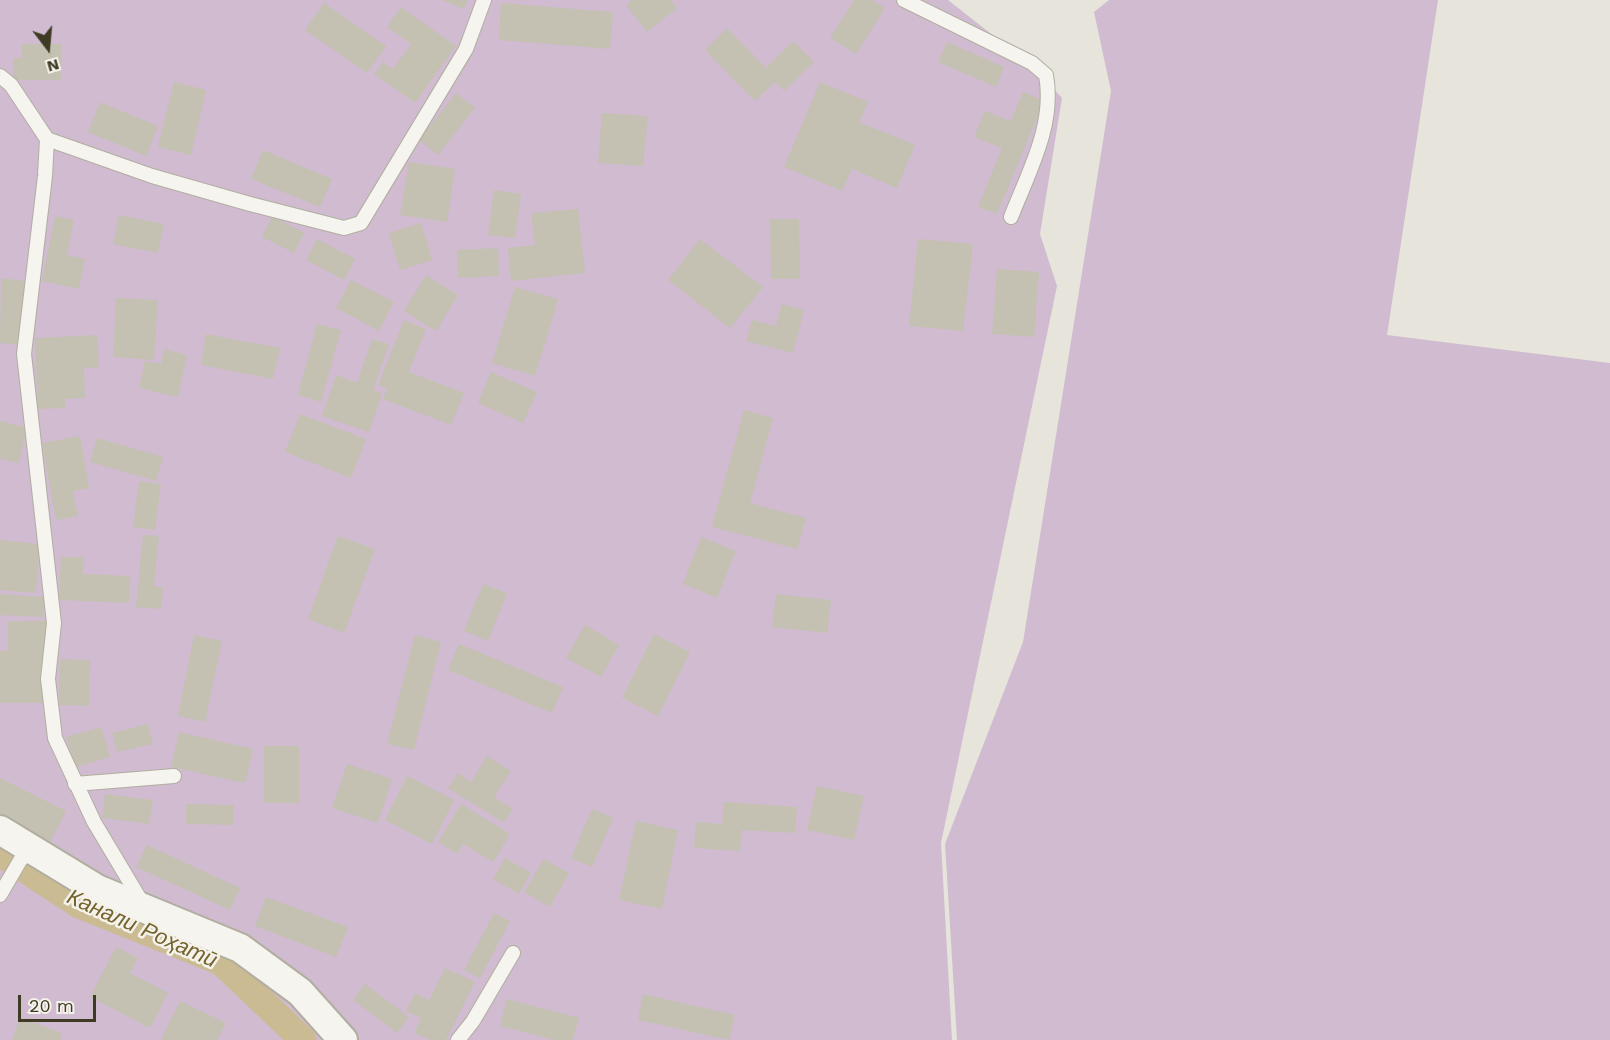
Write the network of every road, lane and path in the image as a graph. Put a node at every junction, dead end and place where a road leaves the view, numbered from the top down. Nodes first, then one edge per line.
1 (484, 0) edge
2 (904, 0) edge
3 (0, 76) edge
4 (47, 139) junction
5 (1011, 217) dead end
6 (174, 776) dead end
7 (75, 784) junction
8 (0, 830) edge
9 (27, 855) junction
10 (4, 889) edge
11 (146, 909) junction
12 (513, 953) dead end
13 (343, 1040) edge
14 (458, 1040) edge

1 - 4 lane
2 - 5 lane
3 - 4 lane
4 - 7 lane
6 - 7 lane
7 - 11 lane
8 - 9 street
9 - 10 lane
9 - 11 street
11 - 13 street
12 - 14 lane

